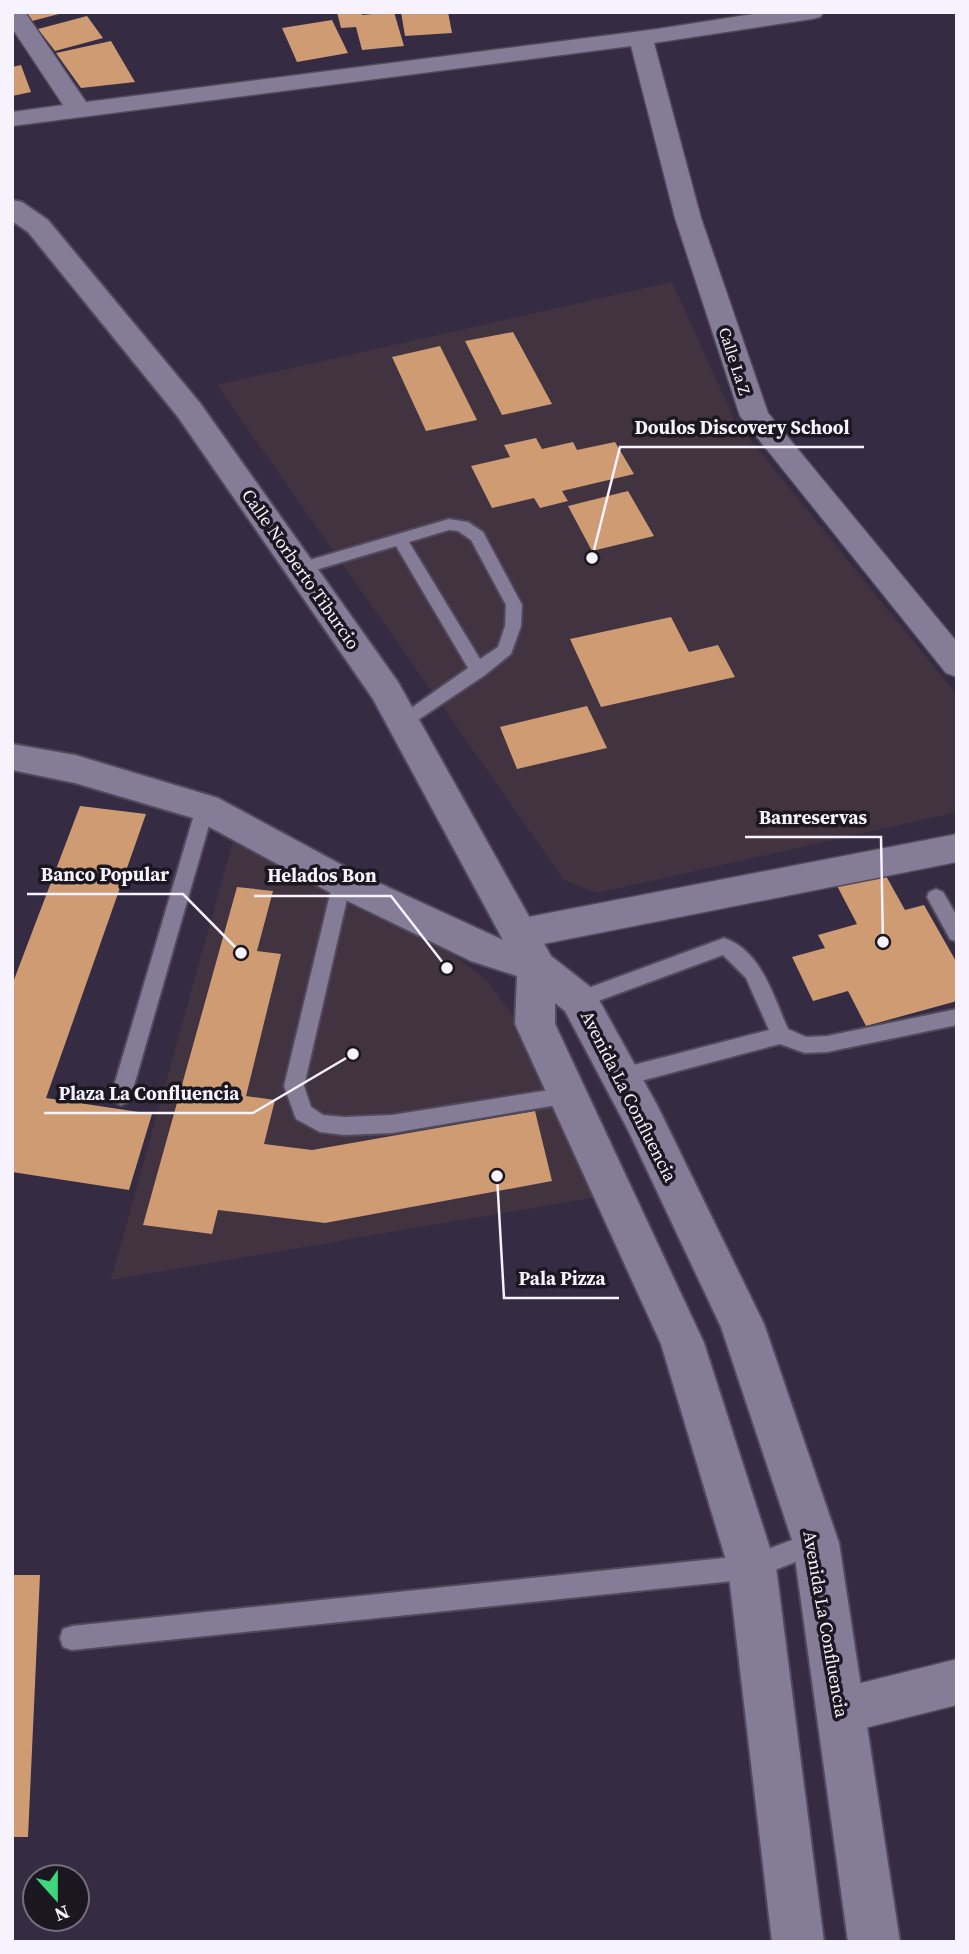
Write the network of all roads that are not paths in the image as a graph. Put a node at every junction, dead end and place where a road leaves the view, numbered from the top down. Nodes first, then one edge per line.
1 (13, 12) edge
2 (812, 12) edge
3 (641, 38) junction
4 (78, 109) junction
5 (12, 119) edge
6 (12, 208) edge
7 (400, 538) junction
8 (302, 568) junction
9 (957, 665) edge
10 (479, 671) junction
11 (403, 723) junction
12 (12, 757) edge
13 (205, 808) junction
14 (957, 848) edge
15 (342, 881) junction
16 (936, 897) dead end
17 (957, 934) edge
18 (527, 951) junction
19 (579, 1000) junction
20 (957, 1017) edge
21 (781, 1035) junction
22 (622, 1077) junction
23 (121, 1096) dead end
24 (568, 1096) junction
25 (816, 1543) junction
26 (752, 1567) junction
27 (72, 1638) dead end
28 (957, 1682) edge
29 (841, 1711) junction
30 (798, 1942) edge
31 (874, 1942) edge

1 - 4 street
2 - 3 street
3 - 4 street
3 - 9 street, Calle La Z
4 - 5 street
6 - 8 street, Calle Norberto Tiburcio
7 - 8 lane
7 - 10 lane
7 - 10 lane
8 - 11 street, Calle Norberto Tiburcio
10 - 11 lane
11 - 18 street, Calle Norberto Tiburcio
12 - 13 street
13 - 15 street
13 - 23 lane
14 - 18 street
15 - 18 street
15 - 24 lane
16 - 17 lane
18 - 19 street, Avenida La Confluencia
18 - 24 street
19 - 21 lane
19 - 22 street, Avenida La Confluencia
20 - 21 lane
21 - 22 lane
22 - 25 street, Avenida La Confluencia
24 - 26 street
25 - 26 lane
25 - 29 street, Avenida La Confluencia
26 - 27 lane
26 - 30 street
28 - 29 street
29 - 31 street, Avenida La Confluencia

